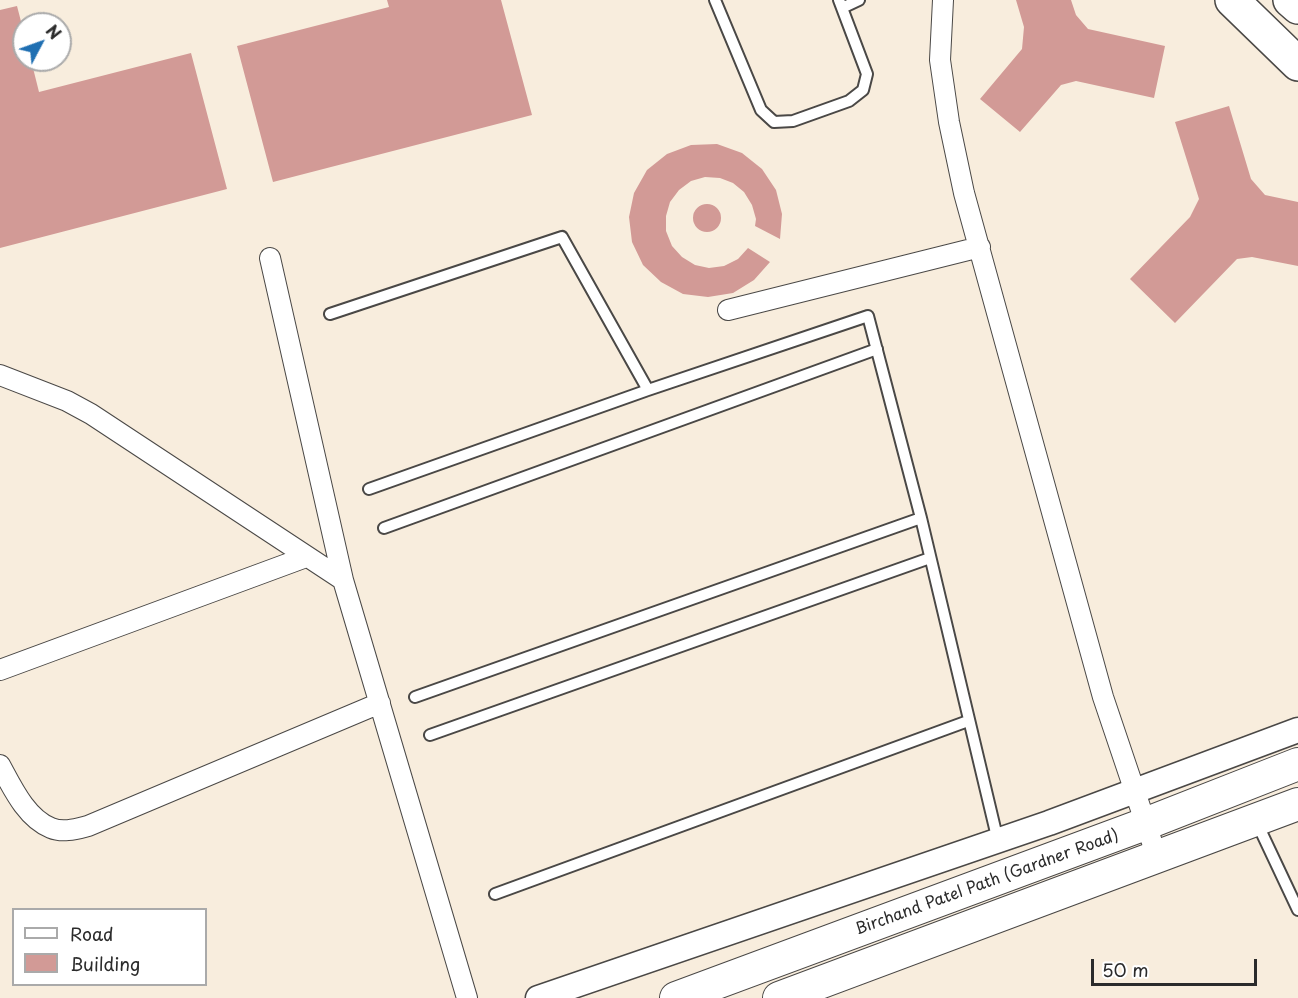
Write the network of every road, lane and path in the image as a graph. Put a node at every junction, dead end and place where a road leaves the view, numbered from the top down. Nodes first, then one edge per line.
1 (715, 0) edge
2 (859, 0) edge
3 (943, 0) edge
4 (1232, 0) edge
5 (1290, 0) edge
6 (840, 4) edge
7 (1298, 7) edge
8 (1298, 64) edge
9 (980, 248) junction
10 (270, 258) dead end
11 (728, 310) dead end
12 (330, 314) dead end
13 (877, 349) junction
14 (0, 375) edge
15 (648, 390) junction
16 (369, 489) dead end
17 (921, 518) junction
18 (384, 528) dead end
19 (306, 557) junction
20 (930, 558) junction
21 (343, 580) junction
22 (0, 670) edge
23 (415, 698) dead end
24 (380, 703) junction
25 (968, 720) junction
26 (1298, 730) edge
27 (430, 735) dead end
28 (1298, 764) edge
29 (0, 765) edge
30 (1134, 791) junction
31 (1298, 804) edge
32 (1255, 820) junction
33 (1145, 824) junction
34 (998, 841) junction
35 (1156, 856) junction
36 (495, 894) dead end
37 (1298, 910) edge
38 (725, 990) edge
39 (468, 998) edge
40 (537, 998) edge
41 (676, 998) edge
42 (779, 998) edge

1 - 6 lane
2 - 6 lane
3 - 9 street
4 - 8 highway
5 - 7 highway
9 - 11 street
9 - 30 street
10 - 21 street
12 - 15 lane
13 - 15 lane
13 - 17 lane
13 - 18 lane
14 - 19 street
15 - 16 lane
17 - 20 lane
17 - 23 lane
19 - 21 street
19 - 22 street
20 - 25 lane
20 - 27 lane
21 - 24 street
24 - 29 street
24 - 39 street
25 - 34 lane
25 - 36 lane
26 - 30 street
28 - 33 main road, Birchand Patel Path (Gardner Road)
30 - 33 street
30 - 34 street
31 - 32 main road, Birchand Patel Path (Gardner Road)
32 - 35 main road, Birchand Patel Path (Gardner Road)
32 - 37 lane
33 - 35 street
33 - 38 main road, Birchand Patel Path (Gardner Road)
34 - 40 street
35 - 42 main road, Birchand Patel Path (Gardner Road)
38 - 41 main road, Birchand Patel Path (Gardner Road)

